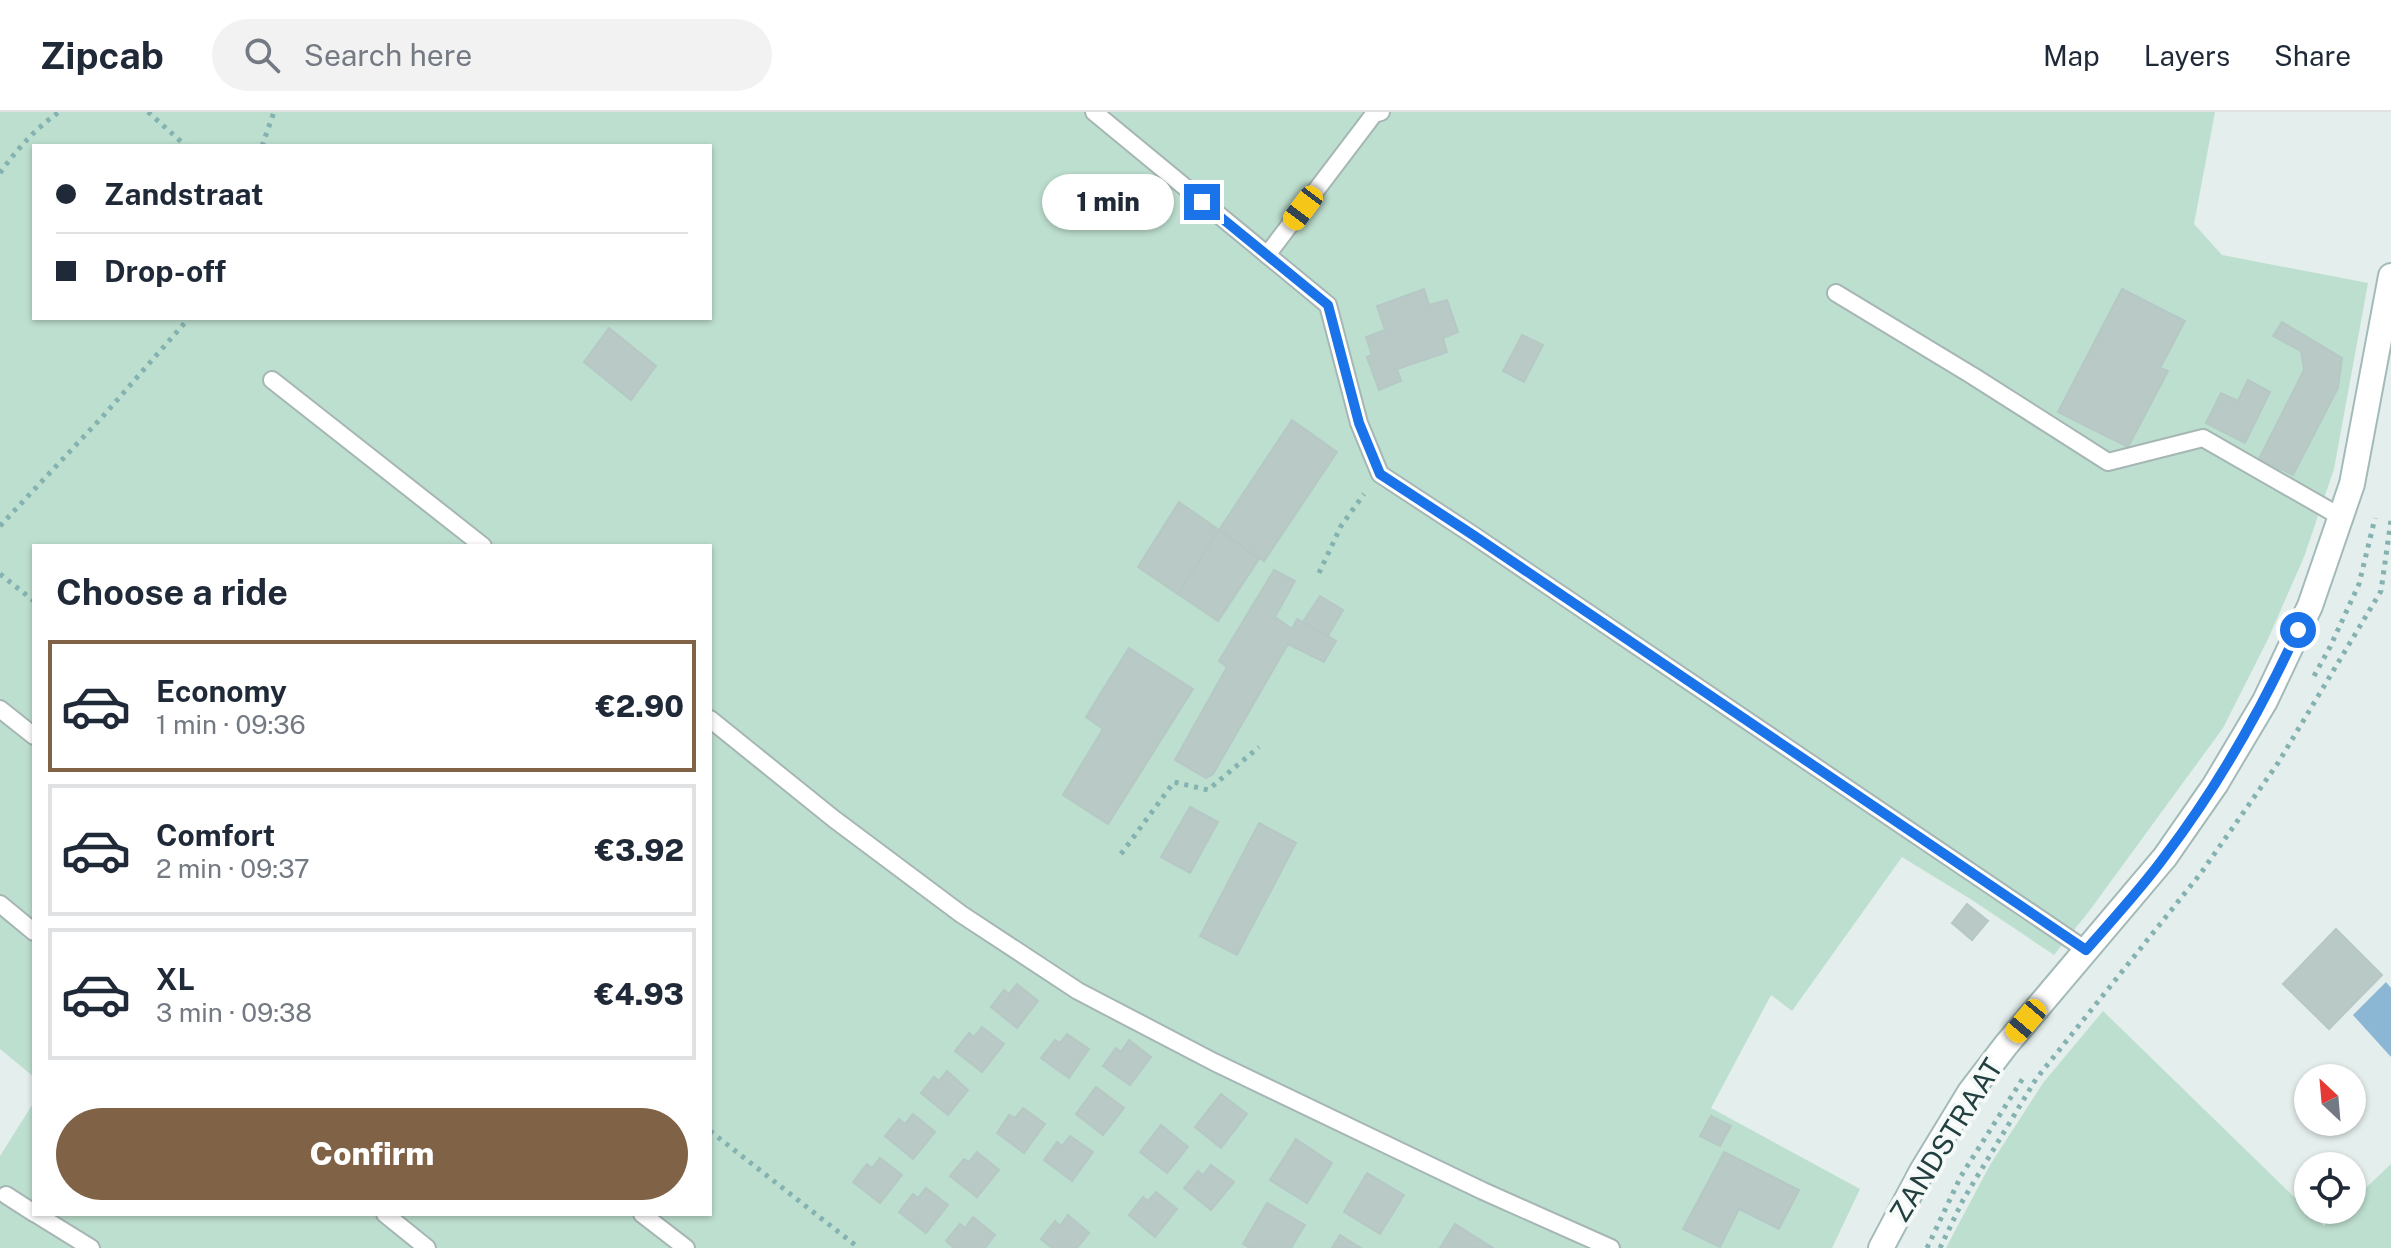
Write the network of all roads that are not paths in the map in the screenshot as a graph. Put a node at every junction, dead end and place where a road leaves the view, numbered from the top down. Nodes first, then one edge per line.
1 (1094, 112) edge
2 (1381, 112) edge
3 (1267, 255) junction
4 (2391, 276) edge
5 (1836, 293) dead end
6 (272, 380) dead end
7 (2341, 517) junction
8 (480, 544) edge
9 (0, 709) edge
10 (712, 721) edge
11 (32, 734) edge
12 (0, 904) edge
13 (32, 930) edge
14 (2086, 950) junction
15 (6, 1195) dead end
16 (32, 1211) edge
17 (40, 1216) edge
18 (387, 1216) edge
19 (645, 1216) edge
20 (91, 1248) edge
21 (427, 1248) edge
22 (686, 1248) edge
23 (1611, 1248) edge
24 (1881, 1248) edge

1 - 3 lane
2 - 3 lane
3 - 14 lane
4 - 7 street, ZANDSTRAAT
5 - 7 lane
6 - 8 lane
7 - 14 street, ZANDSTRAAT
9 - 11 lane
10 - 23 lane
12 - 13 lane
14 - 24 street, ZANDSTRAAT
15 - 16 lane
17 - 20 lane
18 - 21 lane
19 - 22 lane

